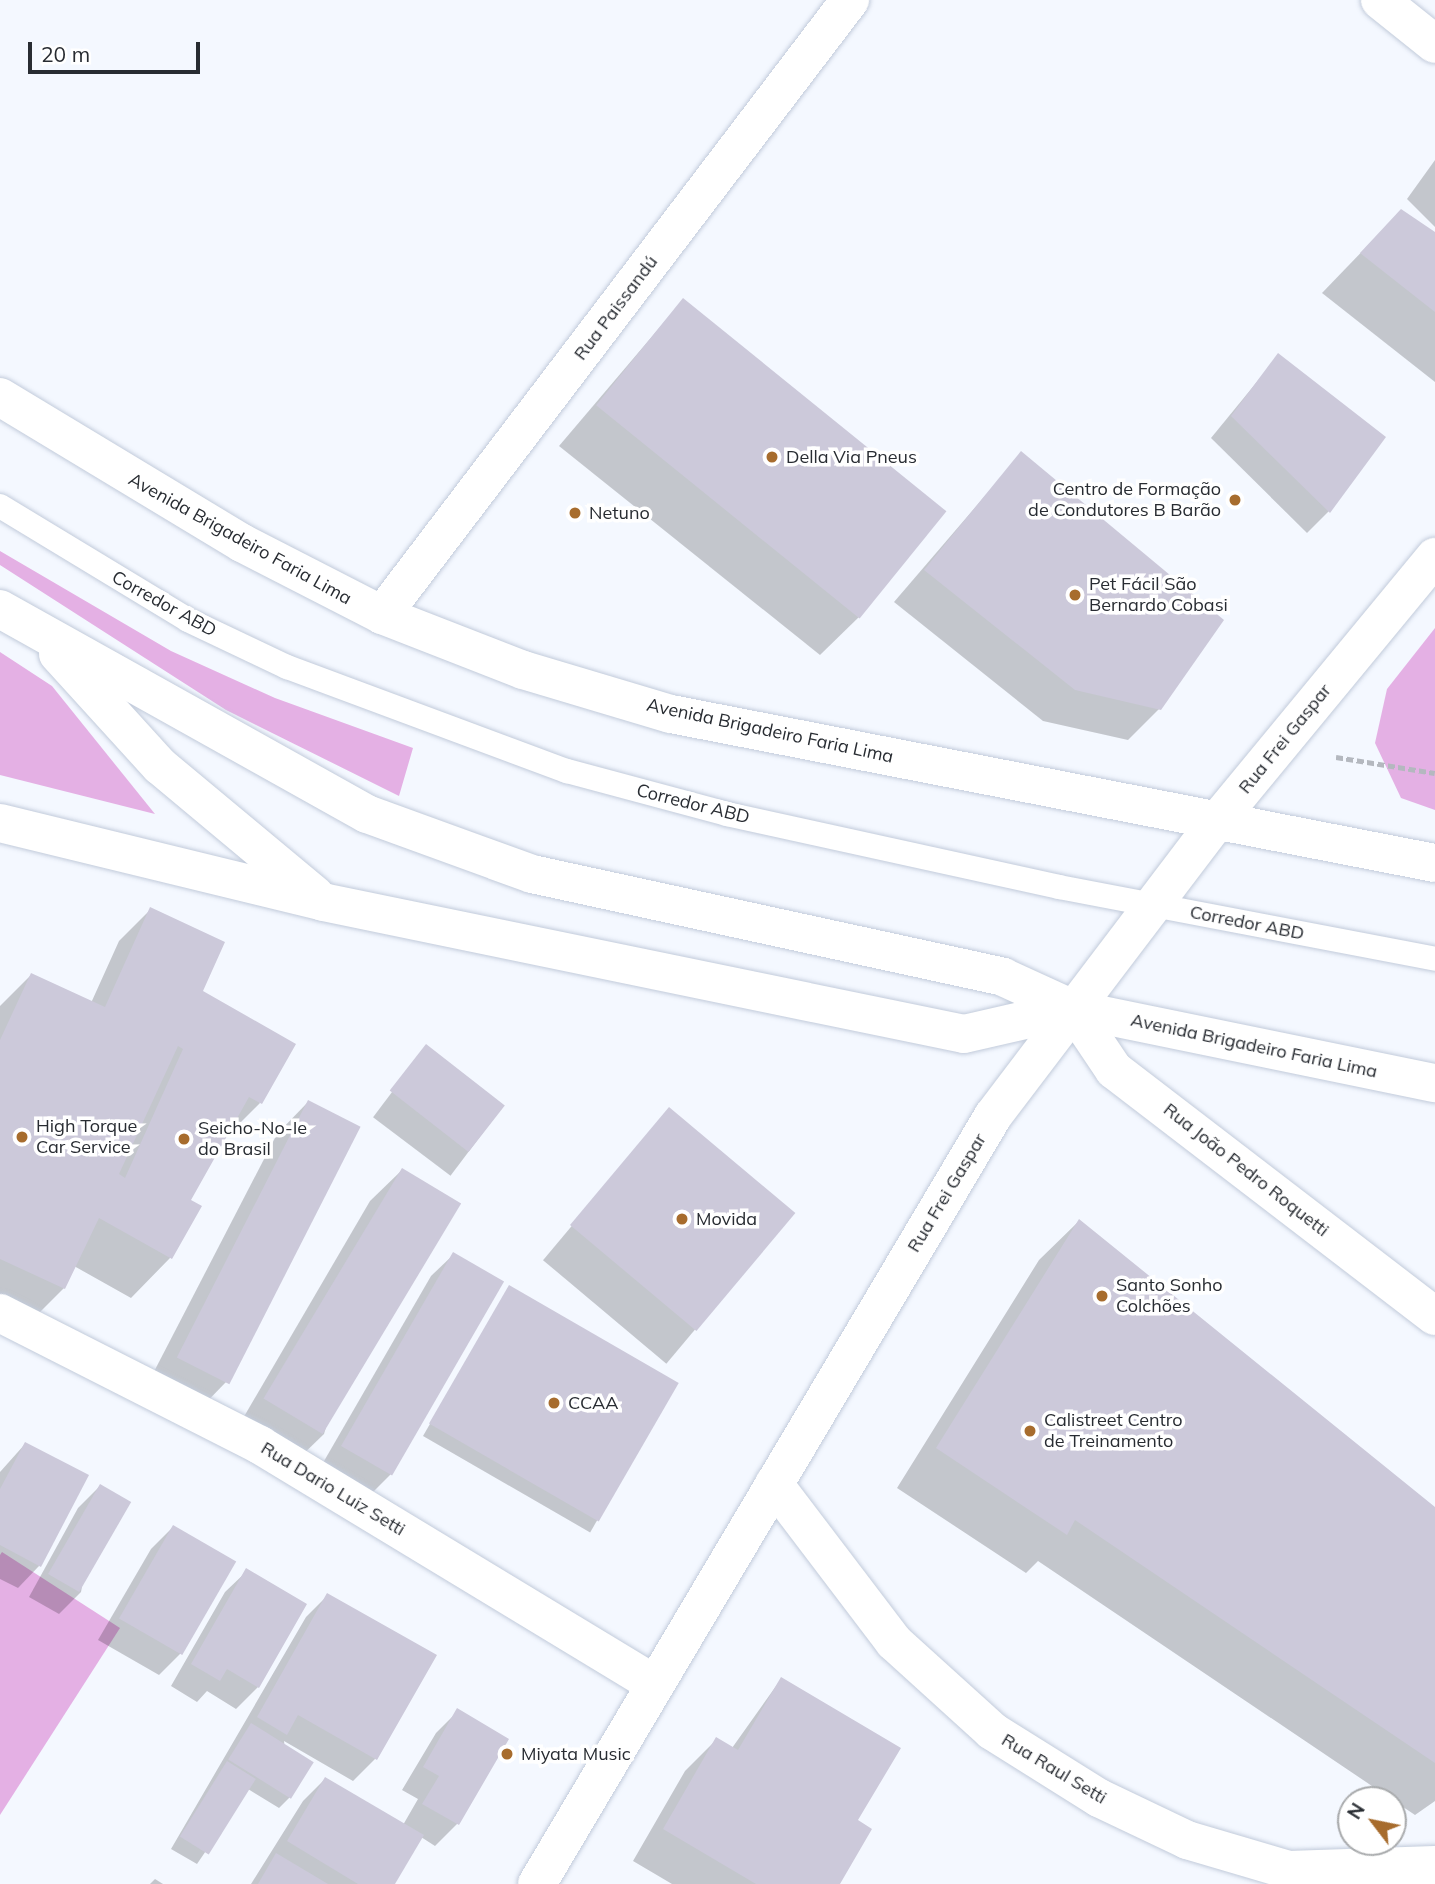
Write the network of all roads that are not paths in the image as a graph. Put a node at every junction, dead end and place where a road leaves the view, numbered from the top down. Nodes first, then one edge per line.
1 (850, 0) edge
2 (1380, 0) edge
3 (1435, 44) edge
4 (0, 397) edge
5 (0, 506) edge
6 (1435, 557) edge
7 (0, 609) edge
8 (382, 615) junction
9 (41, 633) junction
10 (1218, 820) junction
11 (0, 823) edge
12 (1435, 863) edge
13 (323, 902) junction
14 (1150, 904) junction
15 (1435, 959) edge
16 (1073, 1009) junction
17 (1435, 1083) edge
18 (0, 1314) edge
19 (1435, 1316) edge
20 (774, 1484) junction
21 (655, 1684) junction
22 (1435, 1865) edge
23 (537, 1884) edge

1 - 8 main road, Rua Paissandú
2 - 3 main road
4 - 8 main road, Avenida Brigadeiro Faria Lima
5 - 14 lane, Corredor ABD
6 - 10 main road, Rua Frei Gaspar
7 - 9 main road, Avenida Brigadeiro Faria Lima
8 - 10 main road, Avenida Brigadeiro Faria Lima
9 - 13 main road
9 - 16 main road, Avenida Brigadeiro Faria Lima
10 - 12 main road, Avenida Brigadeiro Faria Lima
10 - 14 main road, Rua Frei Gaspar
11 - 13 main road, Avenida Brigadeiro Faria Lima
13 - 16 main road, Avenida Brigadeiro Faria Lima
14 - 15 lane, Corredor ABD
14 - 16 main road, Rua Frei Gaspar
16 - 17 main road, Avenida Brigadeiro Faria Lima
16 - 19 main road, Rua João Pedro Roquetti
16 - 20 main road, Rua Frei Gaspar
18 - 21 main road, Rua Dario Luiz Setti
20 - 21 main road, Rua Frei Gaspar
20 - 22 main road, Rua Raul Setti
21 - 23 main road, Rua Frei Gaspar

